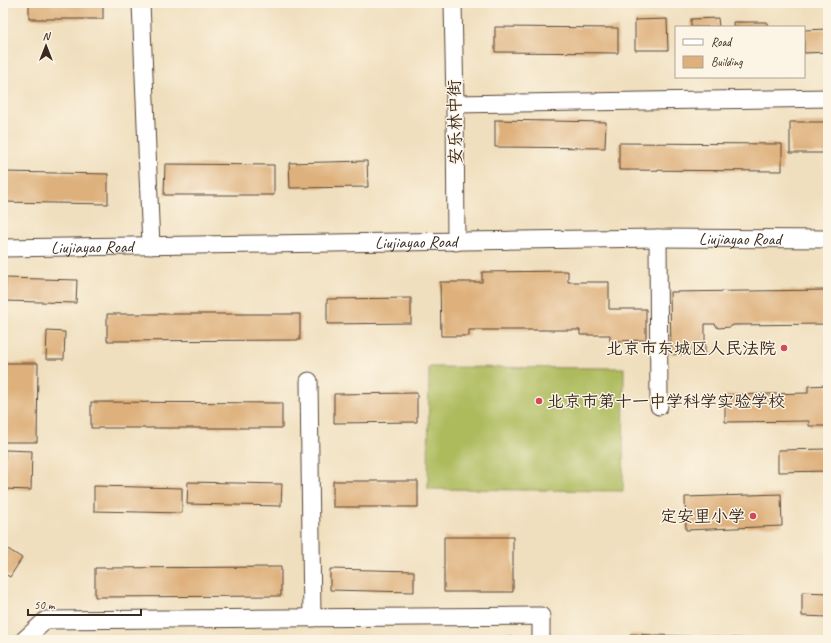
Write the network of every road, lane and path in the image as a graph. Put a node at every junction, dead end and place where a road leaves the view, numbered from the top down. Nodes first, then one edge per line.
1 (141, 3) edge
2 (452, 3) edge
3 (459, 3) edge
4 (828, 98) edge
5 (455, 104) junction
6 (658, 238) junction
7 (828, 239) edge
8 (456, 242) junction
9 (151, 246) junction
10 (3, 248) edge
11 (309, 381) dead end
12 (659, 406) dead end
13 (312, 618) junction
14 (24, 640) edge
15 (541, 640) edge

1 - 9 street
2 - 3 street
2 - 5 street, 安乐林中街
4 - 5 street
5 - 8 street, 安乐林中街
6 - 7 street, Liujiayao Road
6 - 8 street, Liujiayao Road
6 - 12 street
8 - 9 street, Liujiayao Road
9 - 10 street, Liujiayao Road
11 - 13 street
13 - 14 street
13 - 15 street

